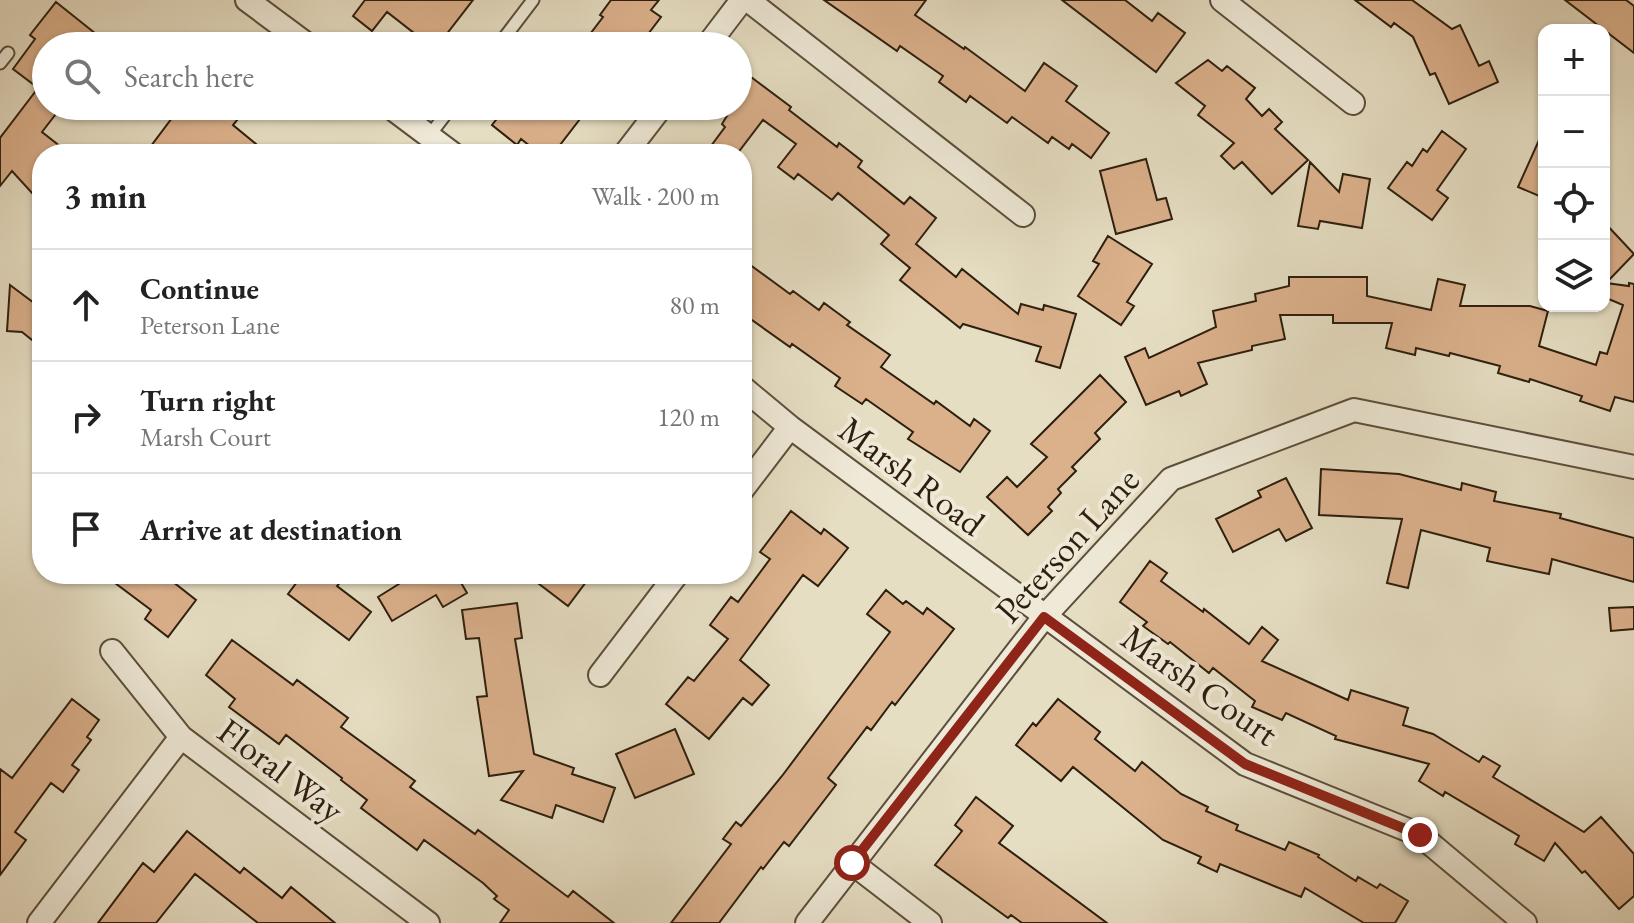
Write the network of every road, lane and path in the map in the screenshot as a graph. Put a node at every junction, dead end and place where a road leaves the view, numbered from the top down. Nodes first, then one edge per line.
1 (247, 0) edge
2 (533, 0) edge
3 (742, 0) edge
4 (748, 0) edge
5 (1222, 0) edge
6 (290, 32) edge
7 (509, 32) edge
8 (718, 32) edge
9 (1353, 103) dead end
10 (408, 120) edge
11 (441, 120) edge
12 (651, 120) edge
13 (429, 136) junction
14 (440, 144) edge
15 (633, 144) edge
16 (1023, 215) dead end
17 (752, 395) edge
18 (790, 427) junction
19 (1634, 467) edge
20 (752, 477) edge
21 (669, 584) edge
22 (1044, 617) junction
23 (112, 651) dead end
24 (600, 675) dead end
25 (181, 737) junction
26 (852, 863) junction
27 (39, 923) edge
28 (428, 923) edge
29 (807, 923) edge
30 (930, 923) edge
31 (1525, 923) edge

1 - 6 street
2 - 7 lane
3 - 8 street
4 - 16 street
5 - 9 street
10 - 13 street
11 - 13 lane
12 - 15 street
13 - 14 street
17 - 18 street, Marsh Road
18 - 20 street
18 - 22 street, Marsh Road
19 - 22 street, Peterson Lane
21 - 24 street
22 - 26 street, Peterson Lane
22 - 31 street, Marsh Court
23 - 25 street, Floral Way
25 - 27 street
25 - 28 street, Floral Way
26 - 29 street, Peterson Lane
26 - 30 street

